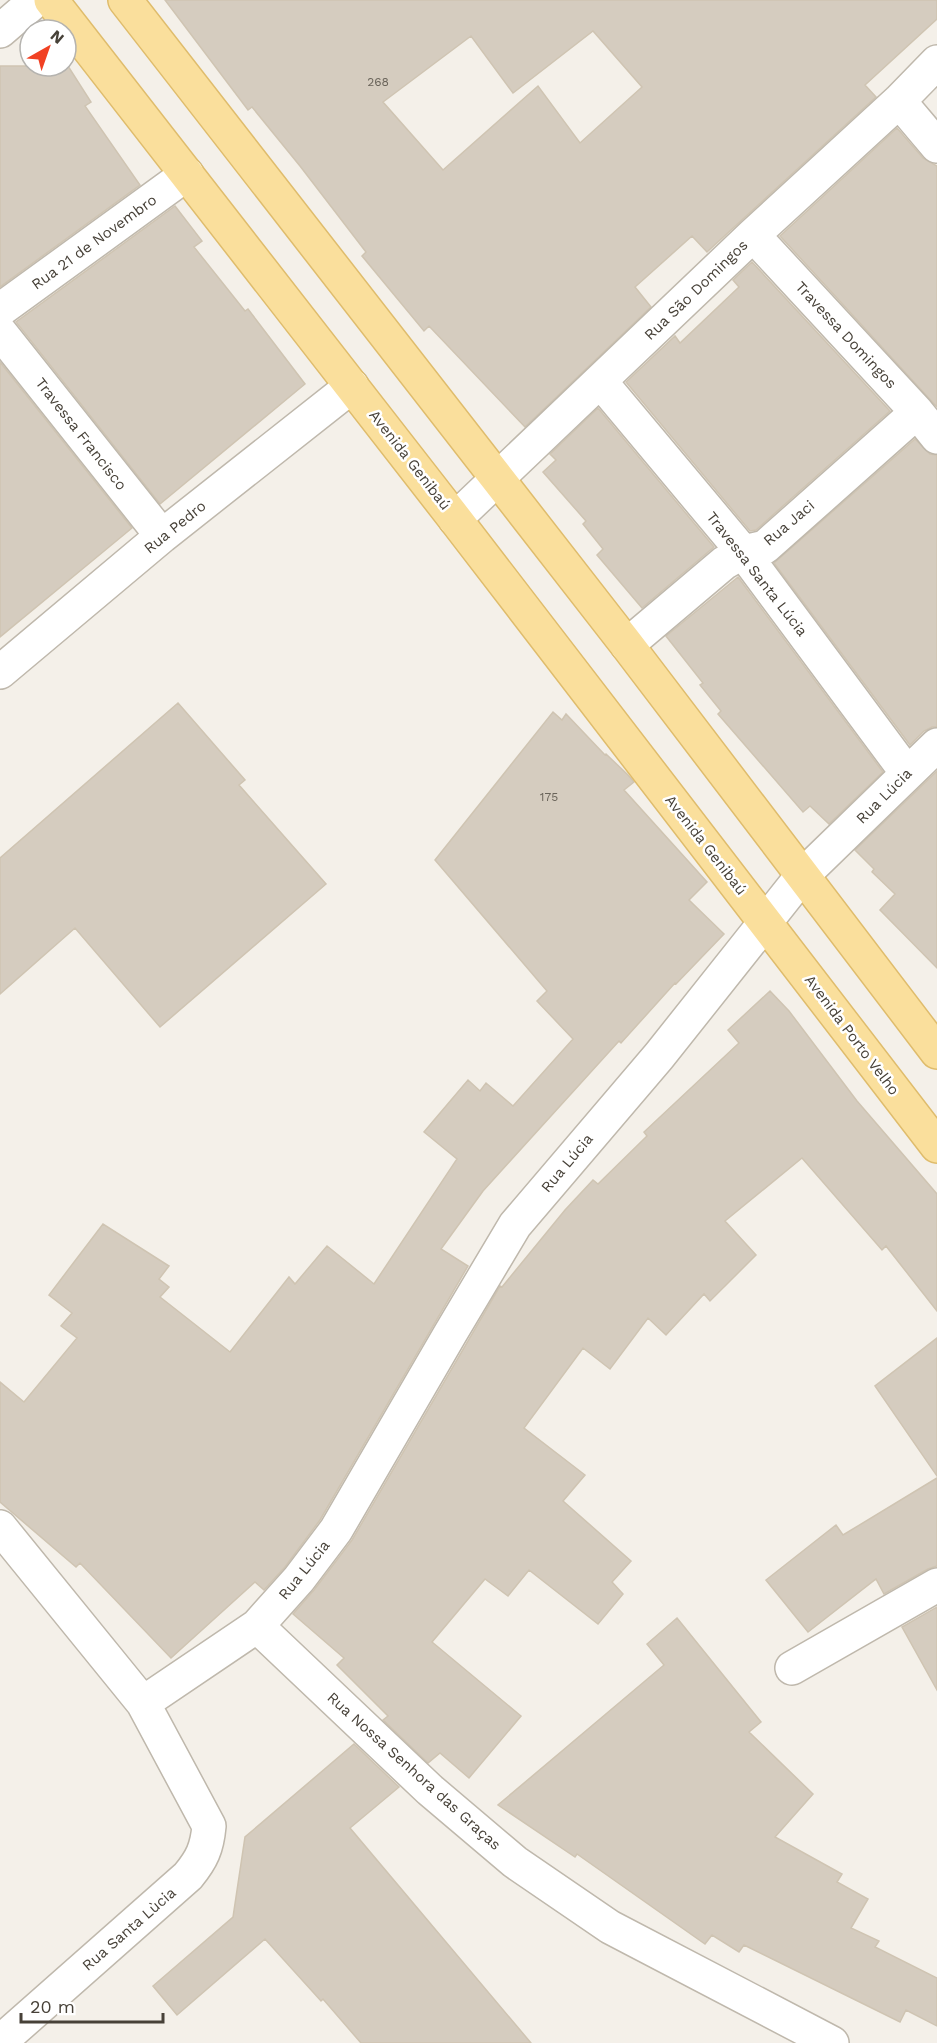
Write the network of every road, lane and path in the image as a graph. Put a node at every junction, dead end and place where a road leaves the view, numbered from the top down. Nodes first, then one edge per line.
1 (36, 0) edge
2 (51, 0) edge
3 (126, 0) edge
4 (0, 30) edge
5 (937, 62) edge
6 (899, 101) junction
7 (937, 146) edge
8 (187, 174) junction
9 (753, 235) junction
10 (0, 310) edge
11 (0, 332) edge
12 (600, 381) junction
13 (352, 386) junction
14 (917, 412) junction
15 (937, 437) edge
16 (498, 478) junction
17 (455, 519) junction
18 (162, 536) junction
19 (743, 552) junction
20 (627, 645) junction
21 (0, 672) edge
22 (937, 745) edge
23 (907, 772) junction
24 (802, 876) junction
25 (766, 923) junction
26 (937, 1052) edge
27 (937, 1146) edge
28 (0, 1527) edge
29 (937, 1585) edge
30 (257, 1626) junction
31 (792, 1668) dead end
32 (143, 1704) junction
33 (0, 2042) edge
34 (832, 2043) edge

1 - 4 street
2 - 8 main road, Avenida Genibaú
3 - 16 main road
5 - 6 street, Rua São Domingos
6 - 7 street
6 - 9 street, Rua São Domingos
8 - 10 street, Rua 21 de Novembro
8 - 13 main road, Avenida Genibaú
9 - 12 street, Rua São Domingos
9 - 14 street, Travessa Domingos
11 - 18 street, Travessa Francisco
12 - 16 street, Rua São Domingos
12 - 19 street, Travessa Santa Lúcia
13 - 17 main road, Avenida Genibaú
13 - 18 street, Rua Pedro
14 - 15 street, Travessa Domingos
14 - 19 street, Rua Jaci
16 - 17 street, Rua São Domingos
16 - 20 main road
17 - 25 main road, Avenida Genibaú
18 - 21 street, Rua Pedro
19 - 20 street, Rua Jaci
19 - 23 street, Travessa Santa Lúcia
20 - 24 main road
22 - 23 street, Rua Lúcia
23 - 24 street, Rua Lúcia
24 - 25 street, Rua Lúcia
24 - 26 main road
25 - 27 main road, Avenida Porto Velho
25 - 30 street, Rua Lúcia
28 - 32 street
29 - 31 street
30 - 32 street
30 - 34 street, Rua Nossa Senhora das Graças
32 - 33 street, Rua Santa Lùcia

